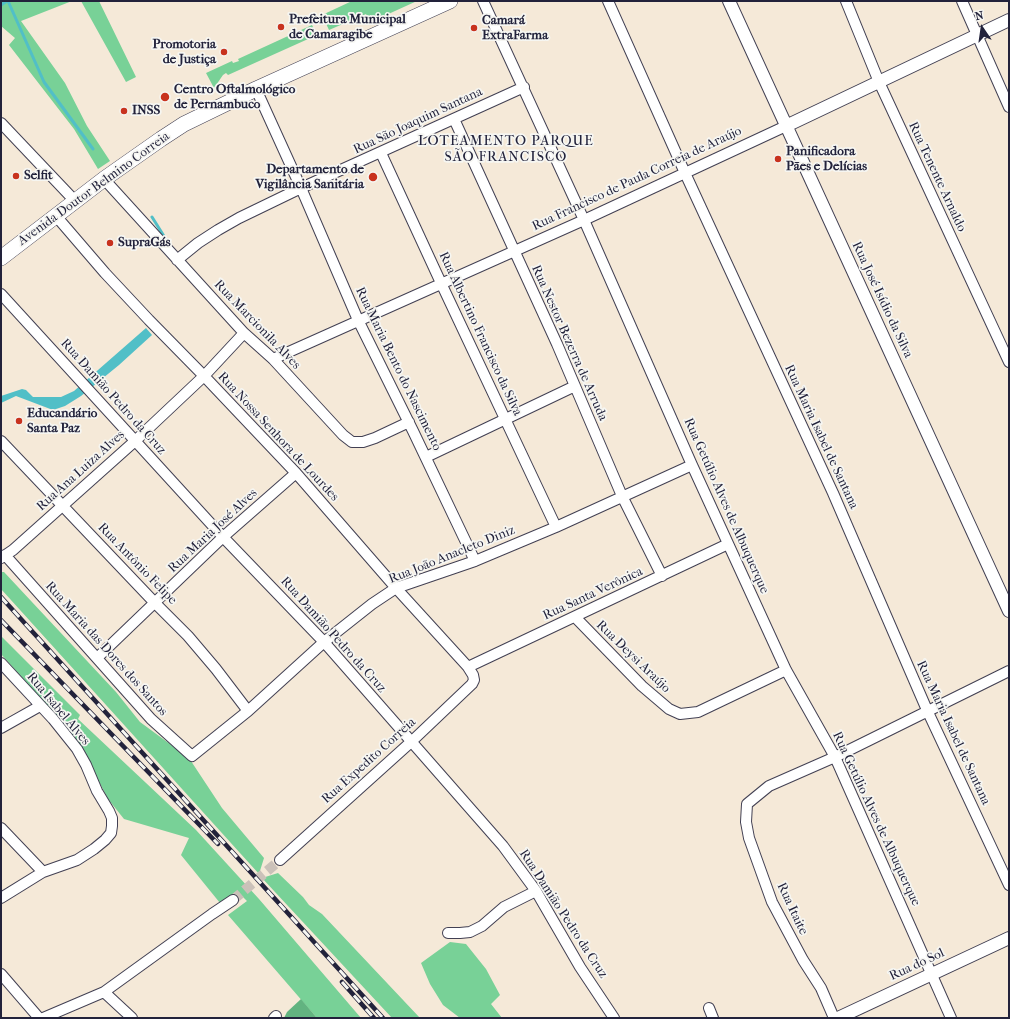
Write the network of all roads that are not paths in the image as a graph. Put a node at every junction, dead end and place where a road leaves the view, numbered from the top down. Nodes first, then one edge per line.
1 (450, 1) edge
2 (483, 1) edge
3 (608, 1) edge
4 (729, 1) edge
5 (846, 1) edge
6 (962, 1) edge
7 (1009, 20) edge
8 (977, 36) junction
9 (879, 82) junction
10 (524, 87) junction
11 (256, 89) junction
12 (1009, 107) edge
13 (454, 119) junction
14 (1, 123) edge
15 (786, 126) junction
16 (381, 152) junction
17 (685, 173) junction
18 (104, 179) junction
19 (301, 188) junction
20 (75, 201) junction
21 (56, 216) junction
22 (584, 220) junction
23 (514, 251) junction
24 (1, 258) edge
25 (177, 260) junction
26 (441, 283) junction
27 (1, 294) edge
28 (358, 320) junction
29 (244, 333) junction
30 (273, 359) junction
31 (1009, 362) edge
32 (204, 376) junction
33 (575, 386) junction
34 (505, 420) junction
35 (409, 422) junction
36 (1, 441) edge
37 (135, 441) junction
38 (426, 456) junction
39 (692, 465) junction
40 (296, 474) junction
41 (622, 496) junction
42 (63, 505) junction
43 (556, 527) junction
44 (223, 538) junction
45 (728, 544) junction
46 (3, 556) edge
47 (474, 561) junction
48 (662, 576) junction
49 (396, 588) junction
50 (155, 603) junction
51 (1009, 611) edge
52 (575, 617) junction
53 (324, 642) junction
54 (97, 658) junction
55 (1, 663) edge
56 (468, 667) junction
57 (786, 670) junction
58 (1009, 671) edge
59 (474, 680) joint
60 (40, 706) junction
61 (927, 710) junction
62 (248, 711) junction
63 (1, 728) edge
64 (411, 742) junction
65 (192, 756) joint
66 (835, 757) junction
67 (1, 828) edge
68 (280, 860) tunnel mouth
69 (43, 872) junction
70 (1009, 885) edge
71 (536, 891) junction
72 (1, 898) edge
73 (233, 900) tunnel mouth
74 (448, 933) dead end
75 (1009, 938) edge
76 (932, 973) junction
77 (1, 974) edge
78 (104, 992) junction
79 (709, 1008) dead end
80 (39, 1018) edge
81 (43, 1018) edge
82 (132, 1018) edge
83 (614, 1018) edge
84 (713, 1018) edge
85 (834, 1018) edge
86 (838, 1018) edge
87 (951, 1018) edge

1 - 11 main road, Avenida Doutor Belmino Correia
2 - 10 street, Rua Getúlio Alves de Albuquerque
3 - 17 street, Rua Maria Isabel de Santana
4 - 15 street, Rua José Isídio da Silva
5 - 9 street, Rua Tenente Arnaldo
6 - 8 street
7 - 8 street, Rua Francisco de Paula Correia de Araújo
8 - 9 street, Rua Francisco de Paula Correia de Araújo
8 - 12 street
9 - 15 street, Rua Francisco de Paula Correia de Araújo
9 - 31 street, Rua Tenente Arnaldo
10 - 13 street, Rua São Joaquim Santana
10 - 22 street, Rua Getúlio Alves de Albuquerque
11 - 18 main road, Avenida Doutor Belmino Correia
11 - 19 street, Rua Maria Bento do Nascimento
13 - 16 street, Rua São Joaquim Santana
13 - 23 street, Rua Nestor Bezerra de Arruda
14 - 20 street
15 - 17 street, Rua Francisco de Paula Correia de Araújo
15 - 51 street, Rua José Isídio da Silva
16 - 19 street, Rua São Joaquim Santana
16 - 26 street, Rua Albertino Francisco da Silva
17 - 22 street, Rua Francisco de Paula Correia de Araújo
17 - 61 street, Rua Maria Isabel de Santana
18 - 20 main road, Avenida Doutor Belmino Correia
18 - 25 street, Rua Marcionila Alves
19 - 25 street, Rua São Joaquim Santana
19 - 28 street, Rua Maria Bento do Nascimento
20 - 21 main road, Avenida Doutor Belmino Correia
21 - 24 main road, Avenida Doutor Belmino Correia
21 - 32 street, Rua Nossa Senhora de Lourdes
22 - 23 street, Rua Francisco de Paula Correia de Araújo
22 - 39 street, Rua Getúlio Alves de Albuquerque
23 - 26 street, Rua Francisco de Paula Correia de Araújo
23 - 33 street, Rua Nestor Bezerra de Arruda
25 - 29 street, Rua Marcionila Alves
26 - 28 street, Rua Francisco de Paula Correia de Araújo
26 - 34 street, Rua Albertino Francisco da Silva
27 - 37 street, Rua Damião Pedro da Cruz
28 - 30 street, Rua Francisco de Paula Correia de Araújo
28 - 35 street, Rua Maria Bento do Nascimento
29 - 30 street, Rua Marcionila Alves
29 - 32 street, Rua Ana Luiza Alves
30 - 35 street, Rua Marcionila Alves
32 - 37 street, Rua Ana Luiza Alves
32 - 40 street, Rua Nossa Senhora de Lourdes
33 - 34 street
33 - 41 street, Rua Nestor Bezerra de Arruda
34 - 38 street
34 - 43 street, Rua Albertino Francisco da Silva
35 - 38 street, Rua Maria Bento do Nascimento
36 - 42 street, Rua Antônio Felipe
37 - 42 street, Rua Ana Luiza Alves
37 - 44 street, Rua Damião Pedro da Cruz
38 - 47 street, Rua Maria Bento do Nascimento
39 - 41 street, Rua João Anacleto Diniz
39 - 45 street, Rua Getúlio Alves de Albuquerque
40 - 44 street, Rua Maria José Alves
40 - 49 street, Rua Nossa Senhora de Lourdes
41 - 43 street, Rua João Anacleto Diniz
41 - 48 street, Rua Nestor Bezerra de Arruda
42 - 46 street, Rua Ana Luiza Alves
42 - 50 street, Rua Antônio Felipe
43 - 47 street, Rua João Anacleto Diniz
44 - 50 street, Rua Maria José Alves
44 - 53 street, Rua Damião Pedro da Cruz
45 - 48 street, Rua Santa Verônica
45 - 57 street, Rua Getúlio Alves de Albuquerque
46 - 54 street, Rua Maria das Dores dos Santos
47 - 49 street, Rua João Anacleto Diniz
48 - 52 street, Rua Santa Verônica
49 - 53 street, Rua João Anacleto Diniz
49 - 56 street, Rua Nossa Senhora de Lourdes
50 - 54 street, Rua Maria José Alves
50 - 62 street, Rua Antônio Felipe
52 - 56 street, Rua Santa Verônica
52 - 57 street, Rua Deysi Araújo
53 - 62 street, Rua João Anacleto Diniz
53 - 64 street, Rua Damião Pedro da Cruz
54 - 65 street, Rua Maria das Dores dos Santos
55 - 60 street, Rua Isabel Alves
56 - 59 street, Rua Nossa Senhora de Lourdes
57 - 66 street, Rua Getúlio Alves de Albuquerque
58 - 61 street
59 - 64 street, Rua Expedito Correia
60 - 63 street
60 - 69 street, Rua Isabel Alves
61 - 66 street
61 - 70 street, Rua Maria Isabel de Santana
62 - 65 street, Rua João Anacleto Diniz
64 - 68 street, Rua Expedito Correia
64 - 71 street, Rua Damião Pedro da Cruz
66 - 76 street, Rua Getúlio Alves de Albuquerque
66 - 85 street, Rua Itaite
67 - 69 street
69 - 72 street, Rua Isabel Alves
71 - 74 street
71 - 83 street, Rua Damião Pedro da Cruz
73 - 78 street
75 - 76 street, Rua do Sol
76 - 86 street, Rua do Sol
76 - 87 street, Rua Getúlio Alves de Albuquerque
77 - 80 street
78 - 81 street
78 - 82 street
79 - 84 street

